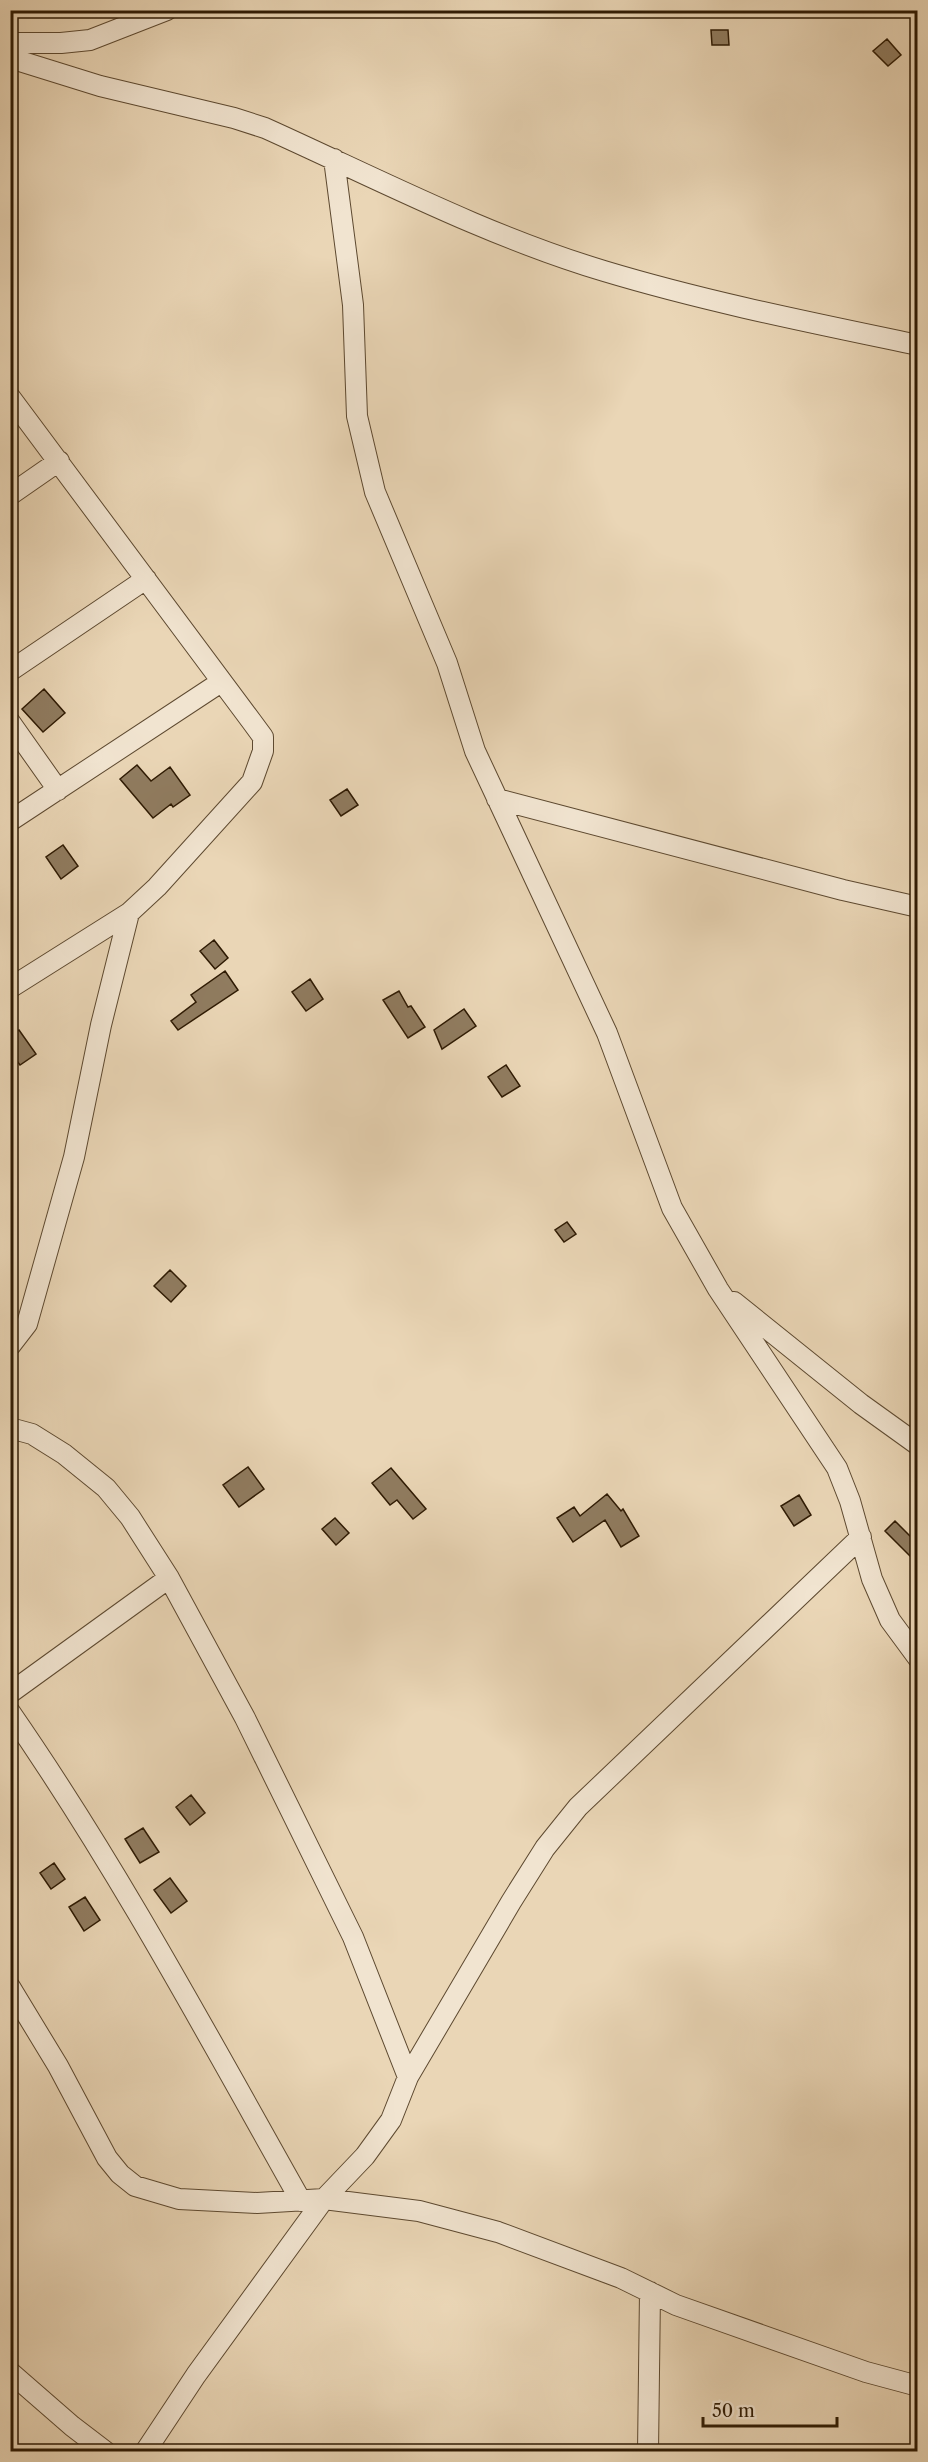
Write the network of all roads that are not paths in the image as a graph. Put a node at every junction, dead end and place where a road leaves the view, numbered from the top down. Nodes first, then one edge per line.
1 (167, 10) edge
2 (10, 43) edge
3 (10, 58) edge
4 (334, 159) junction
5 (918, 345) edge
6 (10, 397) edge
7 (60, 461) junction
8 (10, 495) edge
9 (146, 579) junction
10 (10, 671) edge
11 (221, 682) junction
12 (10, 722) edge
13 (58, 790) junction
14 (497, 799) junction
15 (10, 821) edge
16 (918, 907) edge
17 (129, 913) junction
18 (10, 988) edge
19 (717, 1290) junction
20 (10, 1346) edge
21 (10, 1428) edge
22 (918, 1445) edge
23 (861, 1537) junction
24 (169, 1578) junction
25 (918, 1658) edge
26 (10, 1693) edge
27 (10, 1712) edge
28 (10, 1987) edge
29 (408, 2077) junction
30 (324, 2199) junction
31 (301, 2201) junction
32 (650, 2292) junction
33 (10, 2372) edge
34 (918, 2386) edge
35 (106, 2451) edge
36 (145, 2451) edge
37 (648, 2451) edge

1 - 2 street
3 - 4 street
4 - 5 street
4 - 14 street
6 - 7 street
7 - 8 street
7 - 9 street
9 - 10 street
9 - 11 street
11 - 13 street
11 - 17 street
12 - 13 street
13 - 15 street
14 - 16 street
14 - 19 street
17 - 18 street
17 - 20 street
19 - 22 street
19 - 23 street
21 - 24 street
23 - 25 street
23 - 29 street
24 - 26 street
24 - 29 street
27 - 31 street
28 - 31 street
29 - 30 street
30 - 31 street
30 - 32 street
30 - 36 street
32 - 34 street
32 - 37 street
33 - 35 street

